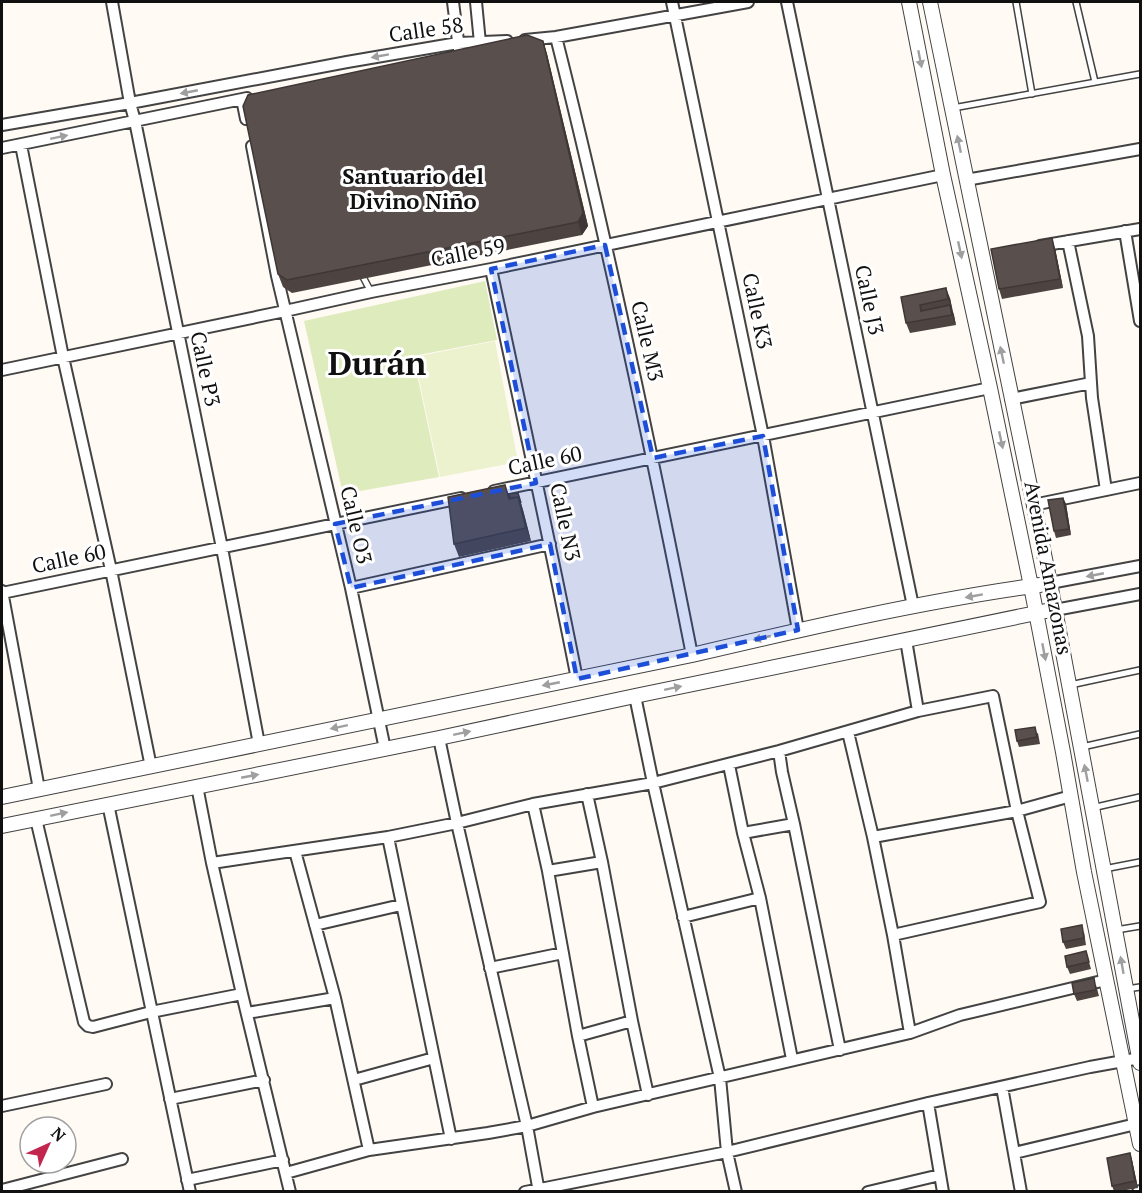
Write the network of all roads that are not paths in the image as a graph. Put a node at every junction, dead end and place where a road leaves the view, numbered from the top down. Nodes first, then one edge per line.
1 (112, 2) edge
2 (453, 2) edge
3 (476, 2) edge
4 (672, 2) edge
5 (748, 2) edge
6 (787, 2) edge
7 (909, 2) edge
8 (930, 2) edge
9 (1016, 2) edge
10 (1076, 2) edge
11 (675, 15) junction
12 (556, 38) junction
13 (480, 43) junction
14 (459, 48) junction
15 (449, 56) edge
16 (1140, 74) edge
17 (1095, 82) junction
18 (1032, 94) junction
19 (254, 97) edge
20 (242, 99) junction
21 (130, 103) junction
22 (951, 108) junction
23 (135, 121) junction
24 (2, 125) edge
25 (21, 144) junction
26 (2, 148) edge
27 (1140, 149) edge
28 (943, 176) junction
29 (966, 180) junction
30 (828, 199) junction
31 (718, 222) junction
32 (1140, 229) edge
33 (1125, 231) junction
34 (1068, 241) junction
35 (606, 245) junction
36 (1025, 249) edge
37 (361, 267) edge
38 (491, 269) junction
39 (371, 292) junction
40 (285, 311) junction
41 (1140, 321) edge
42 (177, 333) junction
43 (63, 357) junction
44 (2, 370) edge
45 (1091, 382) junction
46 (990, 388) junction
47 (1011, 399) junction
48 (873, 413) junction
49 (763, 436) junction
50 (653, 458) junction
51 (536, 483) junction
52 (1140, 483) edge
53 (1106, 490) junction
54 (1033, 506) junction
55 (335, 524) junction
56 (550, 544) junction
57 (222, 548) junction
58 (1140, 566) edge
59 (111, 570) junction
60 (1050, 584) junction
61 (1031, 586) junction
62 (351, 588) junction
63 (2, 592) edge
64 (1140, 594) edge
65 (913, 606) junction
66 (1055, 610) junction
67 (1037, 613) junction
68 (798, 630) junction
69 (906, 640) junction
70 (692, 655) junction
71 (1140, 670) edge
72 (577, 679) junction
73 (1068, 685) junction
74 (635, 696) junction
75 (918, 711) junction
76 (377, 719) junction
77 (848, 732) junction
78 (1140, 734) edge
79 (439, 738) junction
80 (259, 744) junction
81 (1081, 747) junction
82 (385, 749) junction
83 (779, 752) junction
84 (729, 765) junction
85 (151, 767) junction
86 (653, 783) junction
87 (197, 786) junction
88 (39, 789) junction
89 (586, 794) junction
90 (1071, 796) junction
91 (2, 797) edge
92 (1140, 797) edge
93 (108, 804) junction
94 (533, 804) junction
95 (1092, 808) junction
96 (1017, 811) junction
97 (36, 819) junction
98 (457, 823) junction
99 (794, 824) junction
100 (2, 826) edge
101 (743, 833) junction
102 (388, 837) junction
103 (873, 837) junction
104 (295, 851) junction
105 (602, 862) junction
106 (1140, 862) edge
107 (212, 863) junction
108 (1104, 868) junction
109 (548, 871) junction
110 (760, 898) junction
111 (401, 905) junction
112 (683, 917) junction
113 (315, 925) junction
114 (1140, 926) edge
115 (1116, 930) junction
116 (893, 935) junction
117 (563, 953) junction
118 (490, 968) junction
119 (1106, 980) junction
120 (1140, 987) edge
121 (1126, 989) junction
122 (242, 994) junction
123 (335, 998) junction
124 (151, 1012) junction
125 (247, 1013) junction
126 (633, 1021) junction
127 (910, 1033) junction
128 (578, 1036) junction
129 (840, 1050) junction
130 (434, 1058) junction
131 (792, 1059) junction
132 (1122, 1060) junction
133 (1140, 1060) edge
134 (720, 1078) junction
135 (264, 1080) junction
136 (354, 1080) junction
137 (106, 1084) dead end
138 (1002, 1088) junction
139 (648, 1095) junction
140 (170, 1099) junction
141 (928, 1103) junction
142 (2, 1106) edge
143 (592, 1107) junction
144 (1136, 1124) junction
145 (527, 1126) junction
146 (451, 1138) junction
147 (1140, 1144) edge
148 (369, 1150) junction
149 (727, 1152) junction
150 (1014, 1153) junction
151 (122, 1159) dead end
152 (283, 1160) junction
153 (286, 1173) junction
154 (940, 1175) junction
155 (187, 1180) junction
156 (2, 1190) edge
157 (539, 1190) edge
158 (190, 1191) edge
159 (290, 1191) edge
160 (525, 1191) edge
161 (736, 1191) edge
162 (868, 1191) edge
163 (943, 1191) edge
164 (1021, 1191) edge

1 - 21 street, Calle P3
2 - 14 street
3 - 13 street
4 - 11 street, Calle K3
5 - 11 street
6 - 30 street, Calle J3
7 -> 28 street, Avenida Amazonas
8 - 22 street, Avenida Amazonas
9 - 18 lane
10 - 17 lane
11 - 12 street
11 - 31 street, Calle K3
12 - 13 street
12 - 35 street, Calle M3
13 - 14 street, Calle 58
14 - 15 street, Calle 58
14 -> 21 street, Calle 58
16 - 17 lane
17 - 18 lane
18 - 22 lane
19 - 20 street
20 - 23 street
20 - 40 street, Calle O3
21 - 23 street, Calle P3
21 - 24 street, Calle 58
29 -> 22 street, Avenida Amazonas
25 -> 23 street
23 - 42 street, Calle P3
25 - 26 street
25 - 43 street
27 - 29 street
28 - 30 street, Calle 59
28 -> 46 street, Avenida Amazonas
47 -> 29 street, Avenida Amazonas
30 - 31 street, Calle 59
30 - 48 street, Calle J3
31 - 35 street, Calle 59
31 - 49 street, Calle K3
32 - 33 street
33 - 34 street
33 - 41 street
34 - 36 street
34 - 45 street
35 - 38 street, Calle 59
35 - 50 street, Calle M3
37 - 39 lane
38 - 39 street, Calle 59
38 - 51 street, Calle N3
39 - 40 street, Calle 59
40 - 42 street, Calle 59
40 - 55 street, Calle O3
42 - 43 street, Calle 59
42 - 57 street, Calle P3
43 - 44 street, Calle 59
43 - 59 street
45 - 47 street
45 - 53 street
46 - 48 street, Calle 60
46 -> 61 street, Avenida Amazonas
47 - 54 street, Avenida Amazonas
48 - 49 street, Calle 60
48 - 65 street, Calle J3
49 - 50 street, Calle 60
49 - 68 street, Calle K3
50 - 51 street, Calle 60
50 - 70 street, Calle M3
51 - 55 street, Calle 60
51 - 56 street, Calle N3
52 - 53 street
53 - 54 street
54 - 60 street, Avenida Amazonas
55 - 57 street, Calle 60
55 - 62 street, Calle O3
56 - 62 street
56 - 72 street, Calle N3
57 - 59 street, Calle 60
57 - 80 street, Calle P3
58 -> 60 street
59 - 63 street, Calle 60
59 - 85 street
60 - 61 street
60 - 66 street, Avenida Amazonas
61 -> 65 street
61 - 67 street, Avenida Amazonas
62 - 76 street, Calle O3
63 - 88 street
64 - 66 street
65 - 68 street
66 - 67 street
66 - 73 street, Avenida Amazonas
67 - 69 street
67 -> 90 street, Avenida Amazonas
68 -> 70 street
74 -> 69 street
69 - 75 street
70 - 72 street
71 - 73 lane
72 -> 76 street
73 - 81 street, Avenida Amazonas
79 -> 74 street
74 - 86 street
75 - 77 street
75 - 96 street
76 -> 80 street
76 - 82 street, Calle O3
77 - 83 street
77 - 103 street
78 - 81 lane
79 - 82 street
79 - 98 street
80 - 85 street
95 -> 81 street, Avenida Amazonas
87 -> 82 street
83 - 84 street
83 - 99 street
84 - 86 street
84 - 101 street
85 - 88 street
86 - 89 street
86 - 112 street
87 - 93 street
87 - 107 street
88 - 91 street
89 - 94 street
89 - 105 street
90 - 96 street
90 - 119 street, Avenida Amazonas
92 - 95 lane
97 -> 93 street
93 - 124 street
94 - 98 street
94 - 109 street
95 - 108 street, Avenida Amazonas
96 - 103 street
96 - 116 street
97 - 100 street
97 - 124 street
98 - 102 street
98 - 118 street
99 - 101 street
99 - 129 street
101 - 110 street
102 - 104 street
102 - 111 street
103 - 116 street
104 - 107 street
104 - 113 street
105 - 109 street
105 - 126 street
106 - 108 lane
107 - 122 street
108 - 115 street, Avenida Amazonas
109 - 117 street
110 - 112 street
110 - 131 street
111 - 113 street
111 - 130 street
112 - 134 street
113 - 123 street
114 - 115 lane
121 -> 115 street, Avenida Amazonas
116 - 127 street
117 - 118 street
117 - 128 street
118 - 145 street
119 - 127 street
119 - 132 street, Avenida Amazonas
120 - 121 lane
121 - 133 street, Avenida Amazonas
122 - 124 street
122 - 125 street
123 - 125 street
123 - 136 street
124 - 140 street
125 - 135 street
126 - 128 street
126 - 139 street
127 - 129 street
128 - 143 street
129 - 131 street
130 - 136 street
130 - 146 street
131 - 134 street
132 - 133 street
132 - 138 street
132 - 144 street, Avenida Amazonas
134 - 139 street
134 - 149 street
135 - 140 street
135 - 152 street
136 - 148 street
137 - 142 street
138 - 141 street
138 - 150 street
139 - 143 street
140 - 155 street
141 - 149 street
141 - 154 street
143 - 145 street
144 - 147 street, Avenida Amazonas
144 - 150 street
145 - 146 street
145 - 157 street
146 - 148 street
148 - 153 street
149 - 157 street
149 - 161 street
150 - 164 street
151 - 156 street
152 - 153 street
152 - 155 street
153 - 159 street
154 - 162 street
154 - 163 street
155 - 158 street
157 - 160 street

